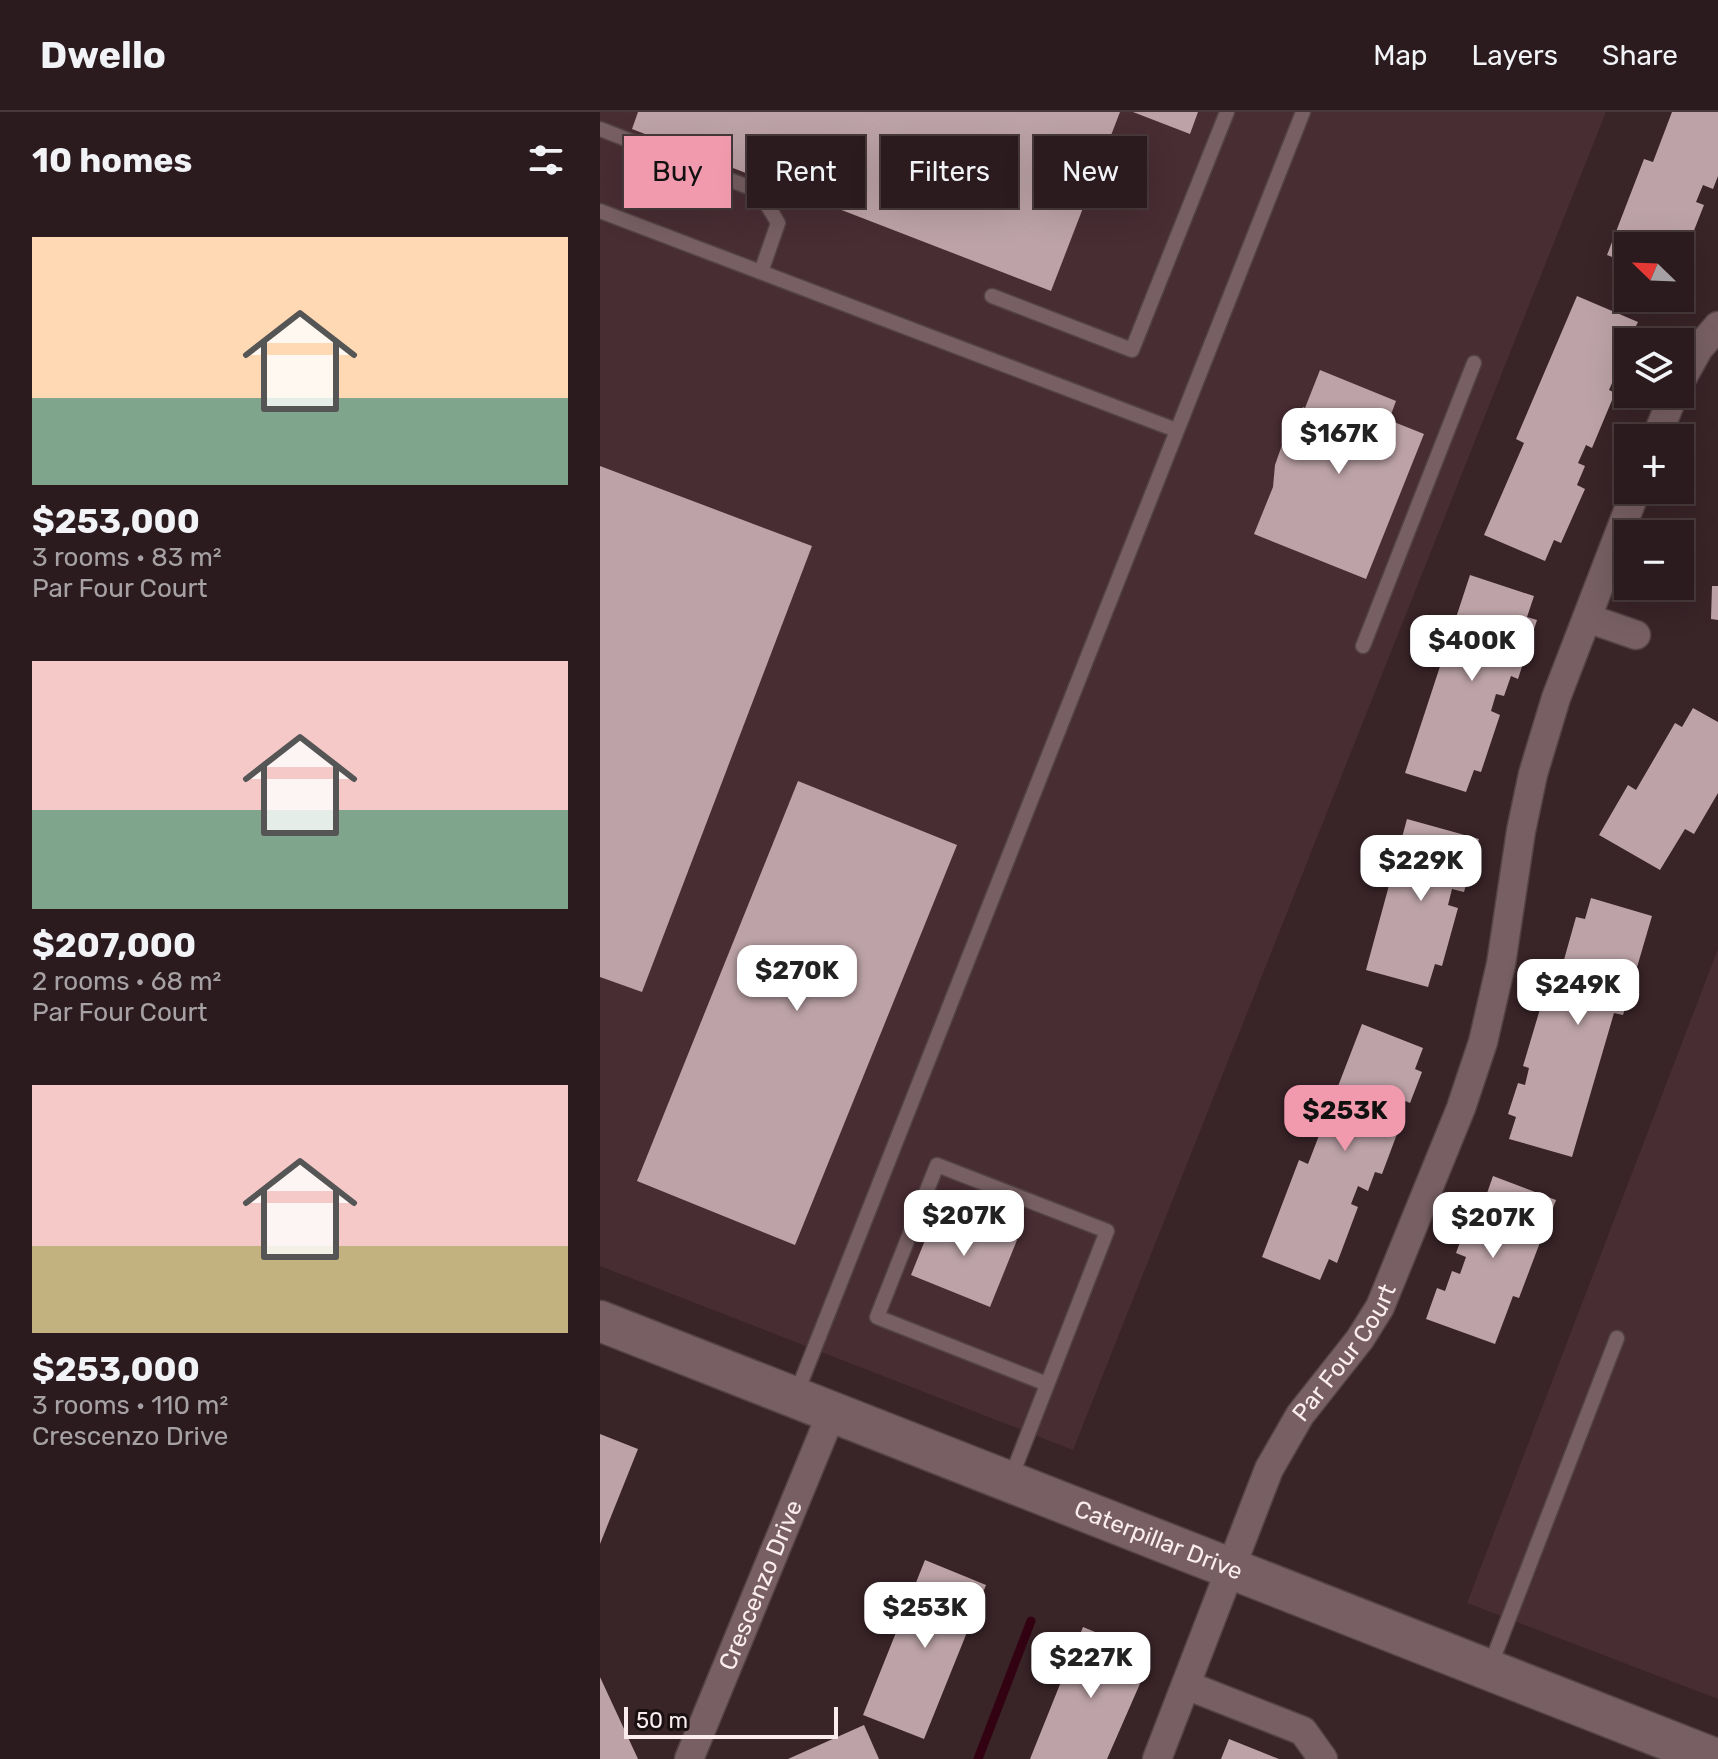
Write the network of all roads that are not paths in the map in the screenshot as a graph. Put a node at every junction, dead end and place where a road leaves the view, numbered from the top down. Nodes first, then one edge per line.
1 (1227, 112) edge
2 (1303, 112) edge
3 (600, 129) edge
4 (624, 138) edge
5 (731, 180) edge
6 (600, 211) edge
7 (761, 272) junction
8 (992, 296) dead end
9 (1718, 326) edge
10 (1694, 357) edge
11 (1474, 363) dead end
12 (1176, 430) junction
13 (1631, 504) edge
14 (1587, 618) junction
15 (1636, 635) dead end
16 (1363, 646) dead end
17 (600, 1321) edge
18 (1617, 1338) dead end
19 (1047, 1384) junction
20 (795, 1398) junction
21 (832, 1412) junction
22 (1009, 1481) junction
23 (1231, 1568) junction
24 (1489, 1670) junction
25 (1186, 1685) junction
26 (689, 1759) edge
27 (1157, 1759) edge
28 (1323, 1759) edge
29 (1716, 1759) edge

1 - 8 lane
2 - 12 lane
3 - 4 lane
5 - 7 lane
6 - 7 lane
7 - 12 lane
9 - 10 street
11 - 16 lane
12 - 20 lane
13 - 14 street, Par Four Court
14 - 15 street
14 - 23 street, Par Four Court
17 - 20 street, Caterpillar Drive
18 - 24 lane
19 - 19 lane
19 - 22 lane
20 - 21 street, Caterpillar Drive
21 - 22 street, Caterpillar Drive
21 - 26 street, Crescenzo Drive
22 - 23 street, Caterpillar Drive
23 - 24 street, Caterpillar Drive
23 - 25 street, Par Four Court
24 - 29 street, Caterpillar Drive
25 - 27 street, Par Four Court
25 - 28 street

